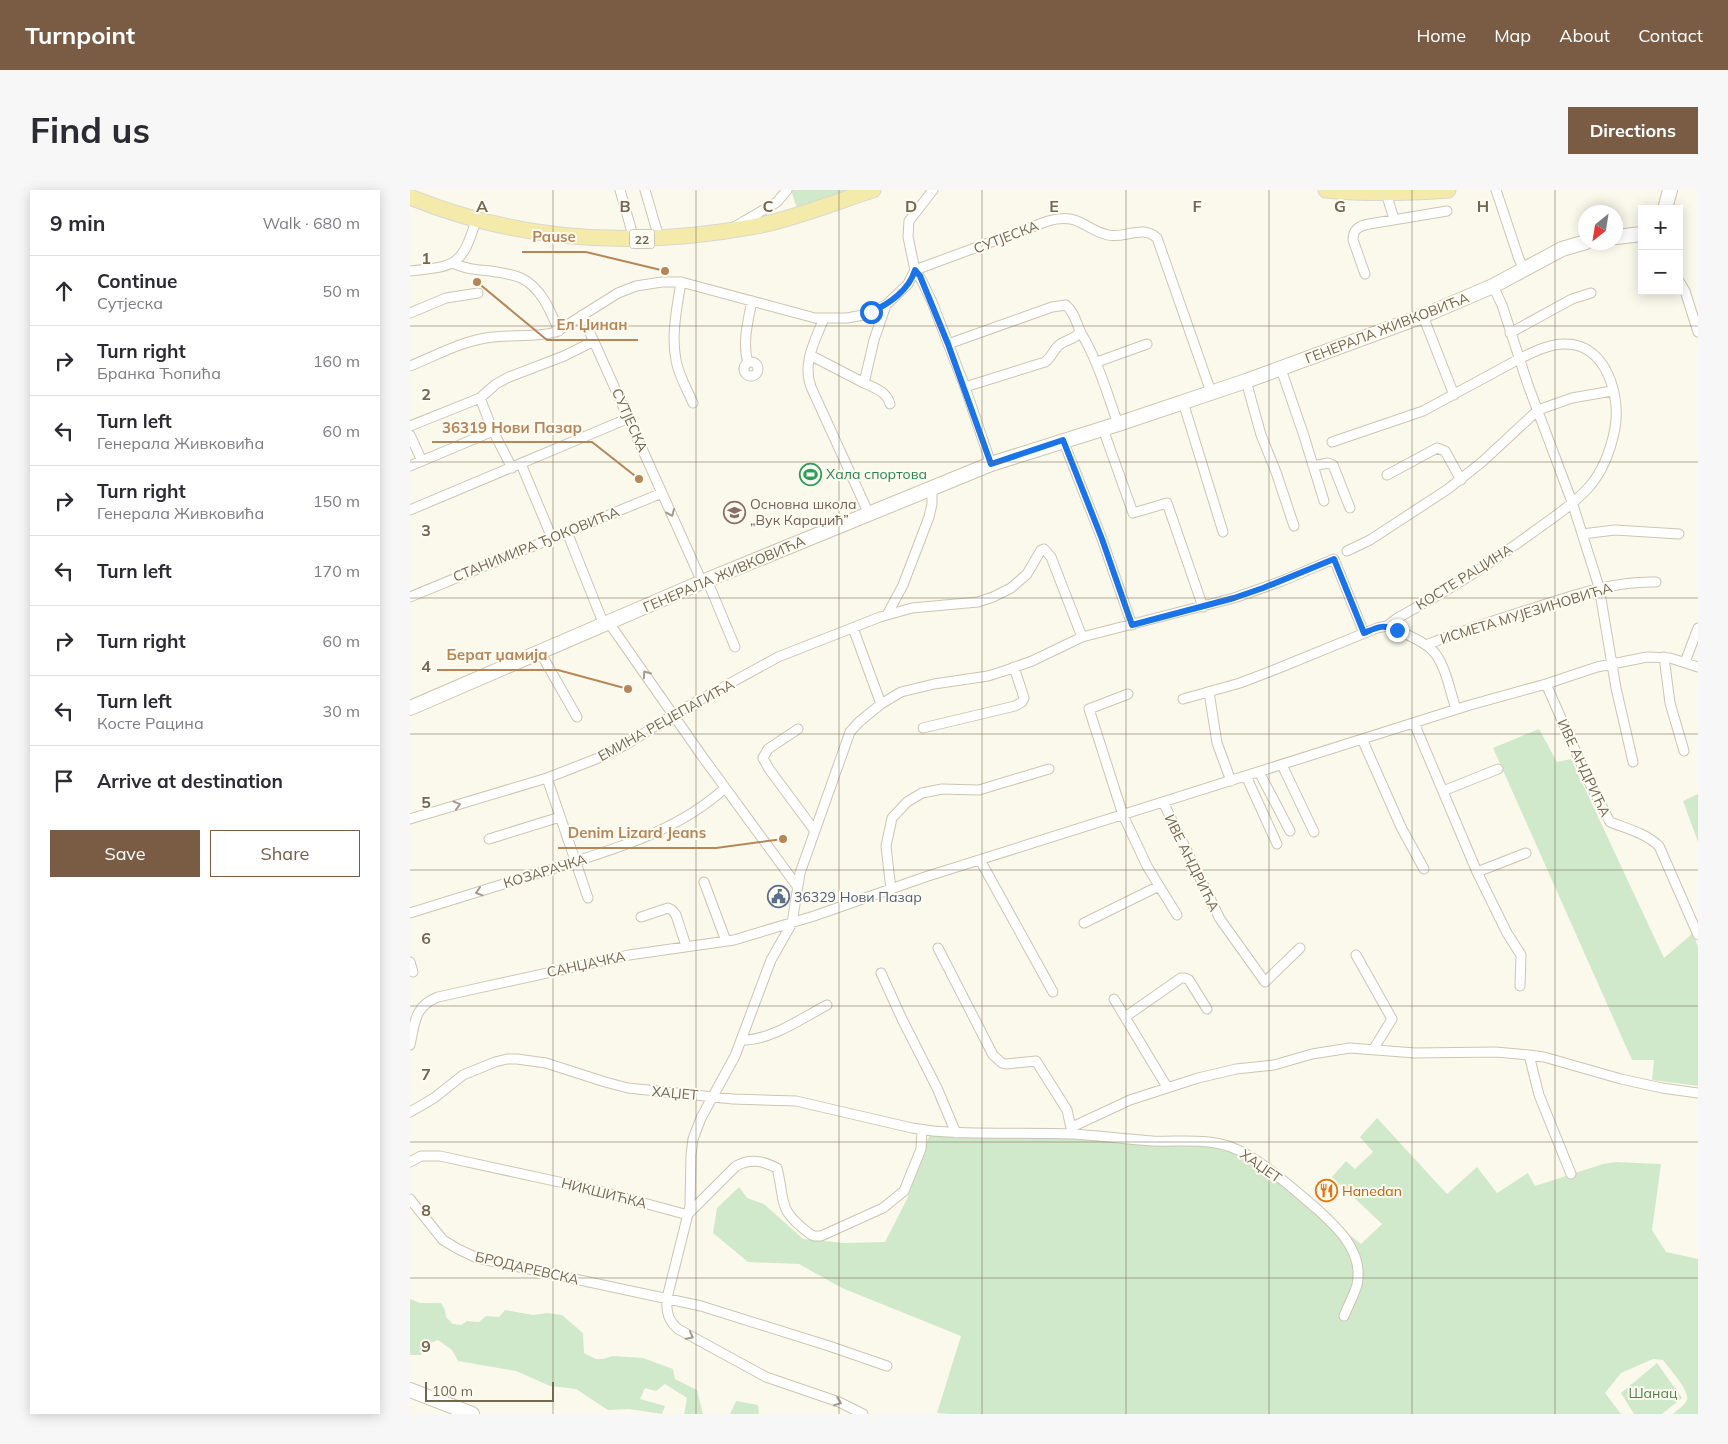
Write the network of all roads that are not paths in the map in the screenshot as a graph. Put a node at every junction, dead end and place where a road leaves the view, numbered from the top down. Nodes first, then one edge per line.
1 (620, 190) edge
2 (645, 190) edge
3 (787, 190) edge
4 (873, 190) edge
5 (933, 190) edge
6 (1326, 190) edge
7 (1448, 190) edge
8 (1496, 190) edge
9 (1670, 190) edge
10 (1386, 193) junction
11 (410, 197) edge
12 (1667, 205) edge
13 (1447, 211) dead end
14 (1394, 219) junction
15 (476, 220) junction
16 (727, 231) junction
17 (1638, 235) edge
18 (1623, 237) edge
19 (659, 238) junction
20 (634, 240) junction
21 (1578, 245) edge
22 (453, 263) junction
23 (1524, 269) junction
24 (915, 270) junction
25 (410, 271) edge
26 (1365, 274) dead end
27 (681, 282) junction
28 (1493, 286) junction
29 (1683, 288) edge
30 (478, 293) dead end
31 (1591, 293) dead end
32 (752, 301) junction
33 (886, 305) junction
34 (410, 314) edge
35 (582, 315) junction
36 (1423, 316) junction
37 (824, 318) junction
38 (559, 331) junction
39 (1080, 332) junction
40 (1698, 332) edge
41 (1510, 333) junction
42 (594, 341) junction
43 (948, 344) junction
44 (1147, 344) dead end
45 (810, 355) junction
46 (1520, 359) junction
47 (1097, 362) junction
48 (748, 363) dead end
49 (410, 366) edge
50 (1280, 369) junction
51 (1246, 381) junction
52 (864, 383) junction
53 (965, 387) junction
54 (1612, 391) junction
55 (1211, 392) junction
56 (1454, 395) junction
57 (480, 398) junction
58 (694, 402) dead end
59 (1183, 402) junction
60 (890, 404) dead end
61 (1538, 410) junction
62 (629, 418) junction
63 (1118, 424) junction
64 (410, 426) edge
65 (1103, 428) junction
66 (492, 432) junction
67 (410, 435) edge
68 (1063, 440) junction
69 (1332, 442) dead end
70 (422, 461) junction
71 (991, 464) junction
72 (410, 466) edge
73 (516, 466) junction
74 (1313, 466) junction
75 (1387, 476) dead end
76 (1461, 480) junction
77 (932, 488) junction
78 (662, 492) junction
79 (1324, 501) dead end
80 (1572, 502) junction
81 (1350, 508) dead end
82 (410, 510) edge
83 (869, 514) junction
84 (1294, 526) dead end
85 (567, 532) junction
86 (1224, 532) dead end
87 (1582, 534) junction
88 (1679, 534) dead end
89 (552, 538) junction
90 (1347, 551) dead end
91 (704, 581) junction
92 (1656, 582) dead end
93 (1599, 587) junction
94 (410, 596) edge
95 (1203, 607) junction
96 (887, 615) junction
97 (607, 624) junction
98 (1132, 625) junction
99 (1387, 626) junction
100 (853, 628) junction
101 (1698, 628) edge
102 (1364, 633) junction
103 (1082, 638) junction
104 (1426, 645) junction
105 (735, 647) dead end
106 (540, 652) junction
107 (1664, 658) junction
108 (1685, 662) junction
109 (1612, 664) junction
110 (1014, 667) junction
111 (1698, 667) edge
112 (1546, 684) junction
113 (1208, 692) junction
114 (1128, 694) dead end
115 (1183, 699) dead end
116 (881, 704) junction
117 (410, 708) edge
118 (1456, 709) junction
119 (674, 714) junction
120 (577, 717) dead end
121 (1414, 723) junction
122 (923, 728) dead end
123 (798, 730) dead end
124 (1362, 739) junction
125 (1684, 751) dead end
126 (1633, 762) dead end
127 (1282, 765) junction
128 (1049, 769) dead end
129 (1498, 769) dead end
130 (1259, 772) junction
131 (1246, 776) junction
132 (547, 778) junction
133 (1231, 781) junction
134 (726, 788) junction
135 (1442, 791) junction
136 (1163, 802) junction
137 (1123, 815) junction
138 (560, 817) junction
139 (410, 820) edge
140 (815, 831) junction
141 (1290, 831) dead end
142 (1314, 832) dead end
143 (489, 839) dead end
144 (1277, 844) dead end
145 (1526, 853) dead end
146 (980, 860) junction
147 (575, 861) junction
148 (1424, 869) dead end
149 (1477, 872) junction
150 (704, 882) dead end
151 (797, 886) junction
152 (1159, 886) junction
153 (891, 890) junction
154 (588, 898) dead end
155 (410, 913) edge
156 (1177, 916) dead end
157 (641, 917) dead end
158 (792, 923) junction
159 (1084, 923) dead end
160 (1698, 935) edge
161 (726, 941) junction
162 (686, 946) junction
163 (938, 948) dead end
164 (1300, 948) dead end
165 (1356, 955) dead end
166 (410, 962) edge
167 (413, 972) dead end
168 (881, 973) dead end
169 (1520, 986) dead end
170 (1052, 992) dead end
171 (1114, 999) dead end
172 (827, 1005) dead end
173 (1207, 1009) dead end
174 (1125, 1016) junction
175 (742, 1040) junction
176 (410, 1045) edge
177 (1373, 1050) junction
178 (1529, 1055) junction
179 (1167, 1087) junction
180 (1698, 1093) edge
181 (713, 1096) junction
182 (410, 1112) edge
183 (922, 1130) junction
184 (1072, 1130) junction
185 (956, 1133) junction
186 (410, 1162) edge
187 (1571, 1174) dead end
188 (410, 1199) edge
189 (688, 1214) junction
190 (667, 1298) junction
191 (1344, 1316) dead end
192 (887, 1366) dead end
193 (410, 1390) edge
194 (472, 1414) edge
195 (863, 1414) edge

1 - 20 street
2 - 19 street
3 - 16 street
4 - 16 main road, 22
5 - 24 street
6 - 10 main road
7 - 10 main road
8 - 23 street
9 - 12 street
10 - 14 street
11 - 15 main road, 22
13 - 14 street
14 - 26 street
15 - 20 main road, 22
15 - 22 street
16 - 19 main road, 22
17 - 18 street
19 - 20 main road, 22
21 - 23 street, ГЕНЕРАЛА ЖИВКОВИЋА
22 - 25 street
22 - 38 street
23 - 28 street, ГЕНЕРАЛА ЖИВКОВИЋА
24 - 33 street
24 - 43 street
24 - 55 street, СУТЈЕСКА
27 - 32 street
27 - 35 street
27 - 58 street
28 - 36 street, ГЕНЕРАЛА ЖИВКОВИЋА
28 - 41 street
29 - 40 street
30 - 34 street
31 - 41 street
32 - 37 street
32 - 48 street
33 - 37 street
33 - 52 street
35 - 38 street
35 - 42 street, СУТЈЕСКА
36 - 50 street, ГЕНЕРАЛА ЖИВКОВИЋА
36 - 56 street
37 - 45 street
38 - 49 street
39 - 43 street
39 - 47 street
39 - 53 street
41 - 46 street
42 - 57 street
42 - 62 street, СУТЈЕСКА
43 - 53 street
44 - 47 street
45 - 52 street
45 - 83 street
46 - 54 street, КОСТЕ РАЦИНА
46 - 56 street
46 - 61 street
47 - 63 street
50 - 51 street, ГЕНЕРАЛА ЖИВКОВИЋА
50 - 74 street
51 - 55 street, ГЕНЕРАЛА ЖИВКОВИЋА
51 - 84 street
52 - 60 street
53 - 71 street
54 - 61 street
54 - 80 street, КОСТЕ РАЦИНА
55 - 59 street, ГЕНЕРАЛА ЖИВКОВИЋА
56 - 69 street
57 - 64 street
57 - 66 street
59 - 63 street, ГЕНЕРАЛА ЖИВКОВИЋА
59 - 86 street
61 - 76 street
61 - 80 street
62 - 73 street
62 - 78 street, СУТЈЕСКА
63 - 65 street, ГЕНЕРАЛА ЖИВКОВИЋА
65 - 68 street, ГЕНЕРАЛА ЖИВКОВИЋА
65 - 95 street
66 - 70 street
66 - 73 street
67 - 70 street
68 - 71 street, ГЕНЕРАЛА ЖИВКОВИЋА
68 - 98 street
70 - 72 street
71 - 77 street, ГЕНЕРАЛА ЖИВКОВИЋА
73 - 82 street
73 - 89 street
74 - 79 street
74 - 81 street
75 - 76 street
76 - 90 street
77 - 83 street, ГЕНЕРАЛА ЖИВКОВИЋА
77 - 96 street
78 - 85 street, СТАНИМИРА ЂОКОВИЋА
78 -> 91 street, СУТЈЕСКА
80 - 87 street
80 - 99 street, КОСТЕ РАЦИНА
83 - 91 street, ГЕНЕРАЛА ЖИВКОВИЋА
85 - 89 street, СТАНИМИРА ЂОКОВИЋА
85 - 97 street
87 - 88 street
87 - 93 street
89 - 94 street, СТАНИМИРА ЂОКОВИЋА
91 - 97 street, ГЕНЕРАЛА ЖИВКОВИЋА
91 - 105 street, СУТЈЕСКА
92 - 93 street, ИСМЕТА МУЈЕЗИНОВИЋА
93 - 104 street, ИСМЕТА МУЈЕЗИНОВИЋА
93 - 109 street
95 - 98 street
95 - 102 street
96 - 100 street, ЕМИНА РЕЏЕПАГИЋА
96 - 103 street, ЕМИНА РЕЏЕПАГИЋА
97 - 106 street, ГЕНЕРАЛА ЖИВКОВИЋА
119 -> 97 street
98 - 103 street
99 - 102 street, КОСТЕ РАЦИНА
99 - 104 street
100 - 116 street
100 - 119 street, ЕМИНА РЕЏЕПАГИЋА
101 - 108 street
102 - 113 street, КОСТЕ РАЦИНА
103 - 110 street
104 - 118 street
106 - 117 street, ГЕНЕРАЛА ЖИВКОВИЋА
106 - 120 street
107 - 108 street, ИВЕ АНДРИЋА
107 - 109 street, ИВЕ АНДРИЋА
107 - 125 street
108 - 111 street, ИВЕ АНДРИЋА
109 - 112 street, ИВЕ АНДРИЋА
109 - 126 street
110 - 116 street
110 - 122 street
112 - 118 street, ИВЕ АНДРИЋА
112 - 160 street, ИВЕ АНДРИЋА
113 - 115 street, КОСТЕ РАЦИНА
113 - 133 street
114 - 137 street
116 - 140 street
118 - 121 street, ИВЕ АНДРИЋА
119 - 132 street, ЕМИНА РЕЏЕПАГИЋА
119 - 134 street
121 - 124 street, ИВЕ АНДРИЋА
121 - 135 street
123 - 140 street
124 - 127 street, ИВЕ АНДРИЋА
124 - 148 street
127 - 130 street, ИВЕ АНДРИЋА
127 - 142 street
128 - 153 street
129 - 135 street
130 - 131 street, ИВЕ АНДРИЋА
130 - 141 street
131 - 133 street, ИВЕ АНДРИЋА
131 - 144 street
132 - 138 street
139 -> 132 street, ЕМИНА РЕЏЕПАГИЋА
133 - 136 street, ИВЕ АНДРИЋА
134 - 147 street, КОЗАРАЧКА
134 - 151 street
135 - 149 street
136 - 137 street, ИВЕ АНДРИЋА
136 - 164 street, ИВЕ АНДРИЋА
137 - 146 street, ИВЕ АНДРИЋА
137 - 152 street
138 - 143 street
138 - 147 street
140 - 151 street
145 - 149 street
146 - 153 street, ИВЕ АНДРИЋА
146 - 170 street
147 - 154 street
147 -> 155 street, КОЗАРАЧКА
149 - 169 street
150 - 161 street
151 - 158 street
152 - 156 street
152 - 159 street
153 - 158 street, ИВЕ АНДРИЋА
157 - 162 street
158 - 161 street, САНЏАЧКА
158 - 175 street
161 - 162 street, САНЏАЧКА
162 - 176 street, САНЏАЧКА
163 - 184 street
165 - 177 street
166 - 167 street
168 - 185 street
171 - 174 street
172 - 175 street
173 - 174 street
174 - 179 street
175 - 181 street
177 - 178 street, ХАЏЕТ
177 - 179 street, ХАЏЕТ
178 - 180 street, ХАЏЕТ
178 - 187 street
179 - 184 street, ХАЏЕТ
181 - 182 street, ХАЏЕТ
181 - 183 street, ХАЏЕТ
181 - 189 street
183 - 185 street, ХАЏЕТ
183 - 189 street
184 - 185 street, ХАЏЕТ
184 - 191 street, ХАЏЕТ
186 - 189 street, НИКШИЋКА
188 - 190 street, БРОДАРЕВСКА
189 - 190 street
190 - 192 street, БРОДАРЕВСКА
190 -> 195 street
193 - 194 street

